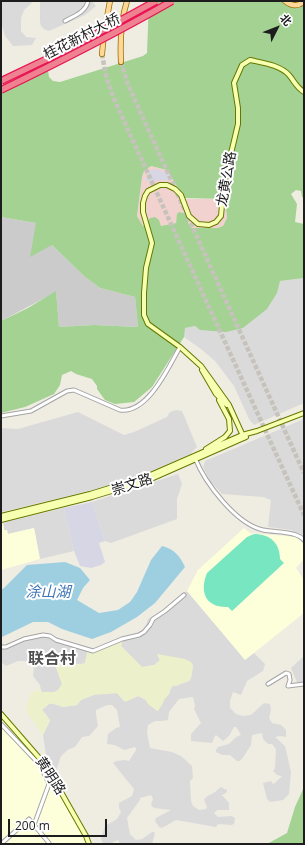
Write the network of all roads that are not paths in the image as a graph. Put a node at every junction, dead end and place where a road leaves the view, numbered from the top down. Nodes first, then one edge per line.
1 (88, 1) edge
2 (110, 1) edge
3 (128, 1) edge
4 (156, 1) edge
5 (172, 1) edge
6 (285, 1) edge
7 (304, 2) edge
8 (65, 21) dead end
9 (102, 54) tunnel mouth
10 (121, 62) tunnel mouth
11 (1, 81) edge
12 (1, 90) edge
13 (304, 92) edge
14 (180, 347) junction
15 (207, 375) junction
16 (218, 389) junction
17 (216, 394) junction
18 (304, 413) edge
19 (1, 416) edge
20 (242, 437) junction
21 (195, 458) junction
22 (1, 516) edge
23 (1, 520) edge
24 (304, 540) edge
25 (184, 595) dead end
26 (1, 647) edge
27 (268, 684) dead end
28 (304, 684) edge
29 (1, 716) edge
30 (1, 724) edge
31 (34, 825) junction
32 (1, 844) edge
33 (48, 844) edge
34 (89, 844) edge

1 - 8 street
2 - 9 main road, bridge
3 - 10 main road, bridge
4 - 11 highway, 桂花新村大桥, bridge
5 - 12 highway, 桂花新村大桥, bridge
6 - 7 main road
13 - 14 main road, 龙黄公路
14 - 15 main road, 龙黄公路
14 - 19 street
15 - 16 main road, 龙黄公路
15 - 17 main road, 龙黄公路
16 - 17 main road
16 - 20 main road, 龙黄公路
17 - 20 main road, 龙黄公路
17 - 21 main road
18 - 20 main road, 崇文路
20 - 21 main road, 崇文路
21 - 22 main road, 崇文路
21 - 23 main road, 崇文路
21 - 24 street
25 - 26 street
27 - 28 street
29 - 34 main road, 黄明路
30 - 31 street
31 - 32 street
31 - 33 street

